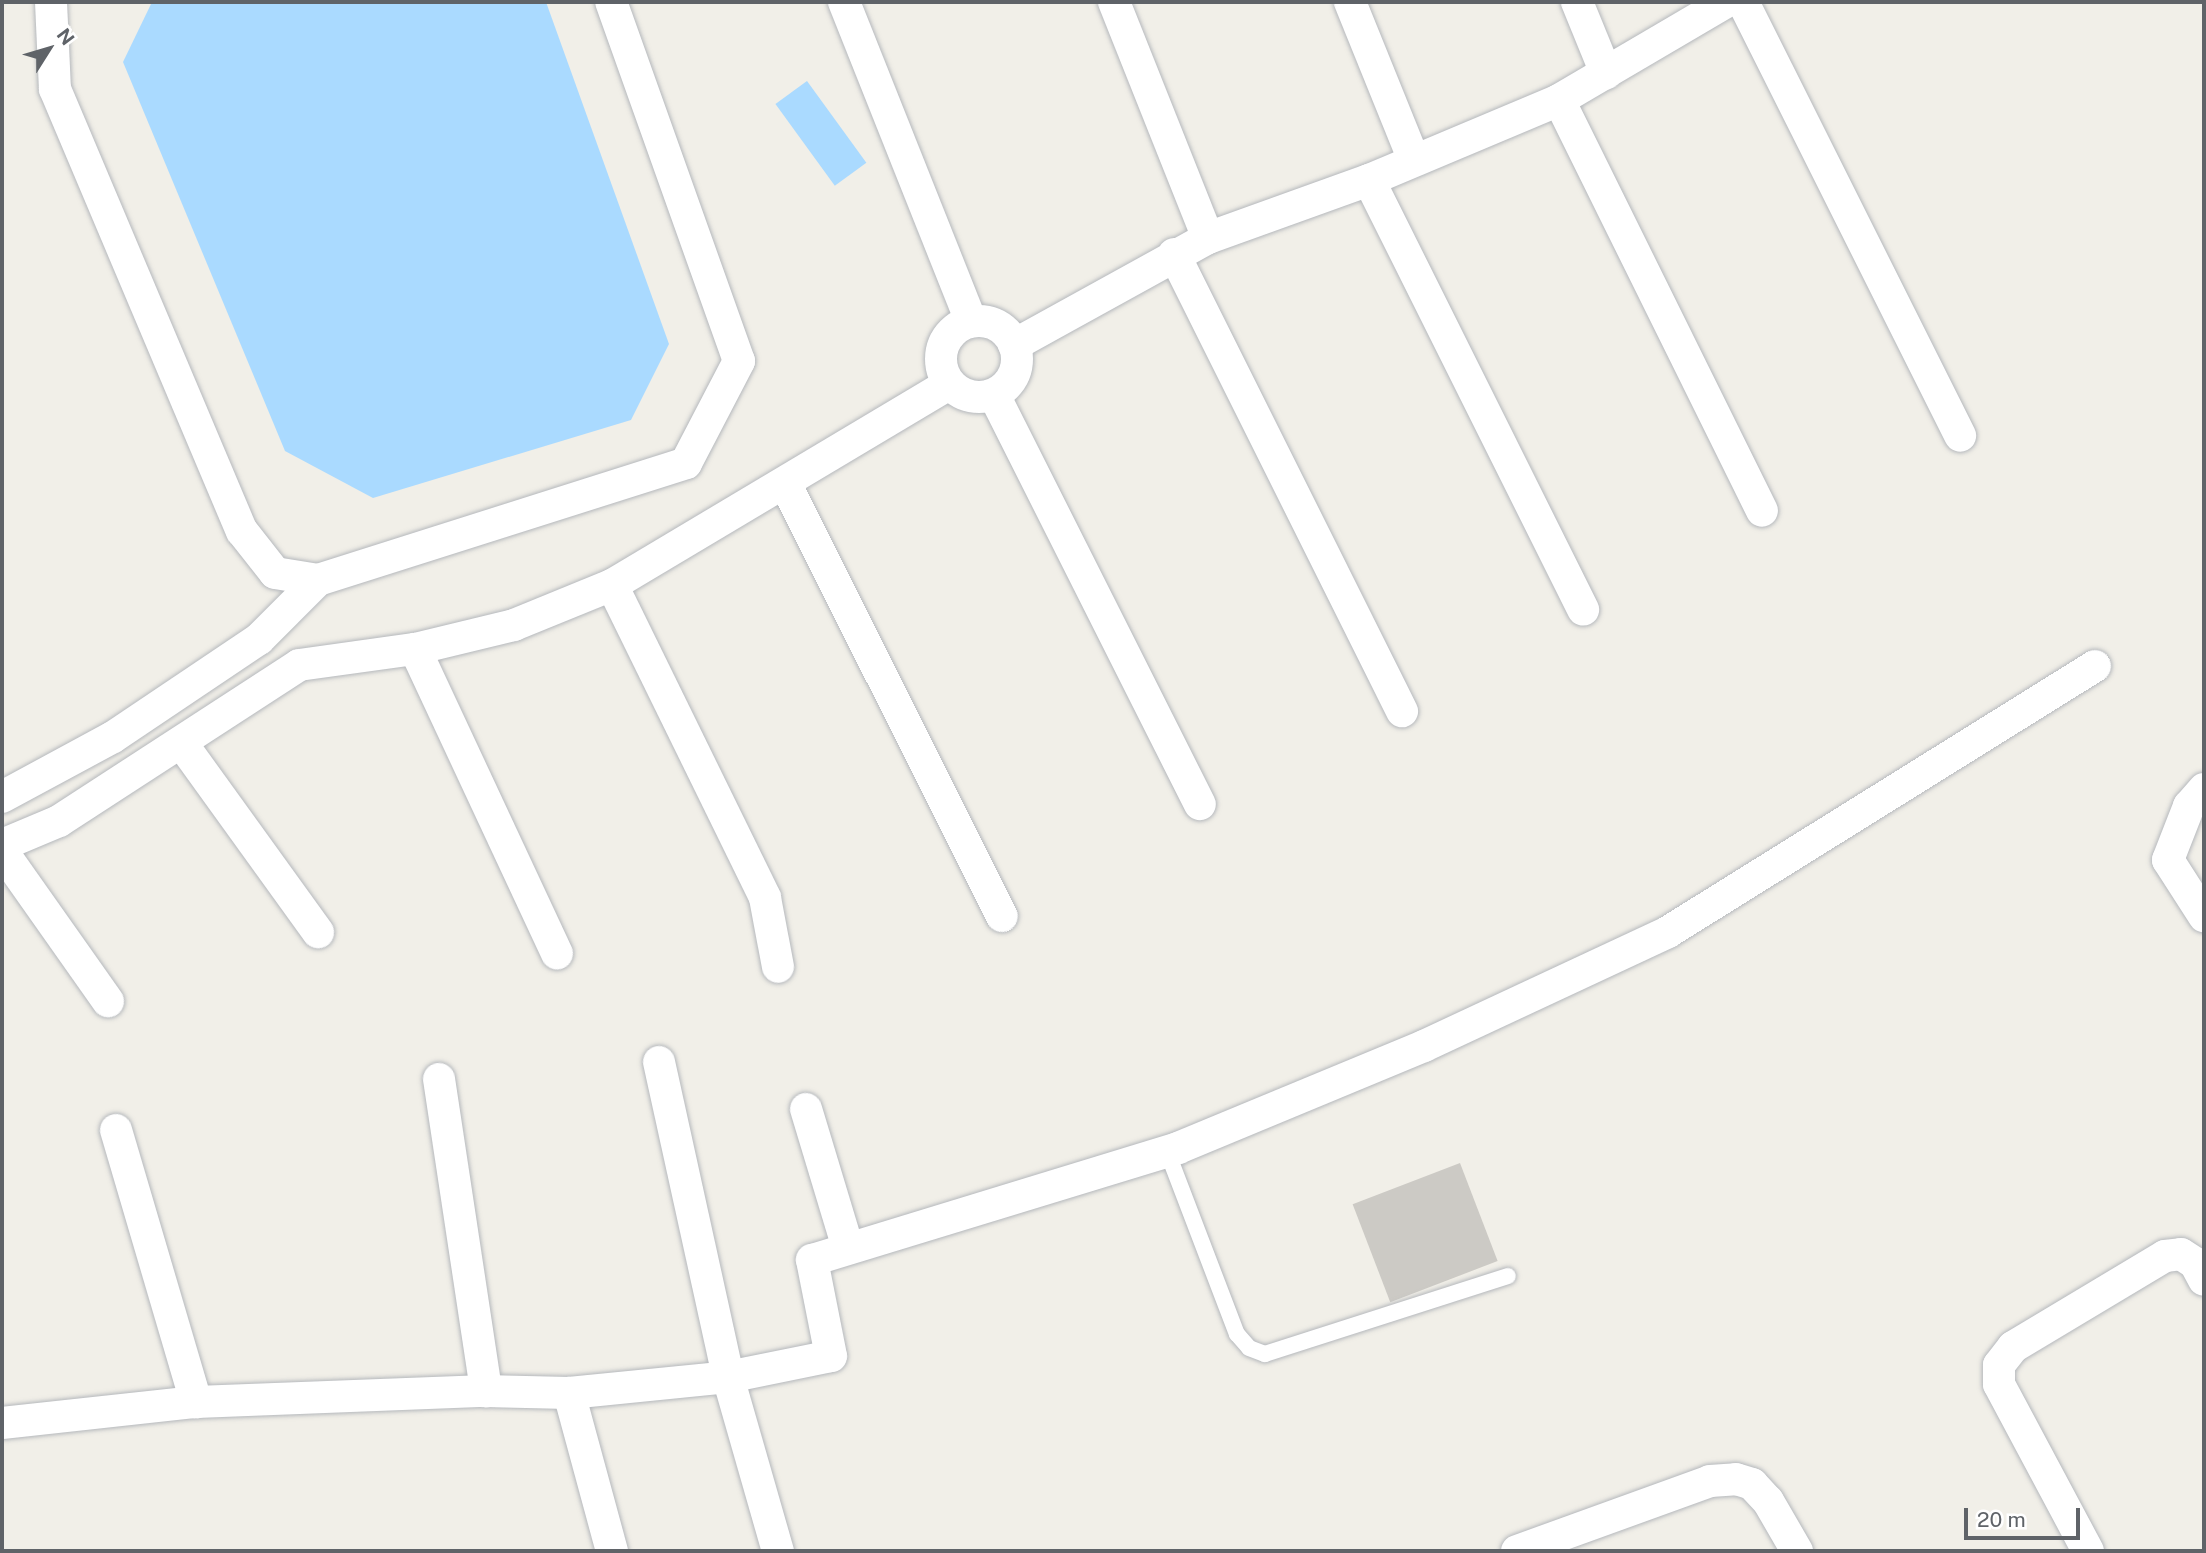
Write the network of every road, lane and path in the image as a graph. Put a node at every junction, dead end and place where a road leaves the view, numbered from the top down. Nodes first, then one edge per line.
1 (51, 2) edge
2 (611, 2) edge
3 (844, 2) edge
4 (1114, 2) edge
5 (1350, 2) edge
6 (1577, 2) edge
7 (1726, 2) edge
8 (1743, 2) edge
9 (1606, 73) junction
10 (1559, 100) junction
11 (1413, 158) junction
12 (1368, 180) junction
13 (1208, 238) junction
14 (1174, 254) junction
15 (971, 321) junction
16 (1014, 345) junction
17 (949, 384) junction
18 (994, 395) junction
19 (1960, 436) dead end
20 (786, 485) junction
21 (1762, 510) dead end
22 (318, 580) junction
23 (612, 585) junction
24 (1583, 610) dead end
25 (415, 649) junction
26 (2095, 666) dead end
27 (1402, 711) dead end
28 (183, 745) junction
29 (2204, 789) edge
30 (2, 797) edge
31 (1200, 804) dead end
32 (2, 845) edge
33 (2, 851) edge
34 (1002, 916) dead end
35 (2204, 916) edge
36 (318, 932) dead end
37 (557, 954) dead end
38 (778, 967) dead end
39 (108, 1001) dead end
40 (659, 1062) dead end
41 (439, 1079) dead end
42 (806, 1109) dead end
43 (116, 1130) dead end
44 (1167, 1151) junction
45 (848, 1248) junction
46 (1508, 1276) dead end
47 (2204, 1280) edge
48 (728, 1377) junction
49 (486, 1391) junction
50 (569, 1393) junction
51 (196, 1402) junction
52 (2, 1423) edge
53 (612, 1551) edge
54 (778, 1551) edge
55 (1517, 1551) edge
56 (1797, 1551) edge
57 (2088, 1551) edge

1 - 22 street
2 - 22 street
3 - 15 street
4 - 13 street
5 - 11 street
6 - 9 street
7 - 9 street
8 - 19 street
9 - 10 street
10 - 11 street
10 - 21 street
11 - 12 street
12 - 13 street
12 - 24 street
13 - 14 street
14 - 16 street
14 - 27 street
15 - 16 street
15 - 17 street
16 - 18 street
17 - 18 street
17 - 20 street
18 - 31 street
20 - 23 street
20 - 34 street
22 - 30 street
23 - 25 street
23 - 38 street
25 - 28 street
25 - 37 street
26 - 44 street
28 - 32 street
28 - 36 street
29 - 35 street
33 - 39 street
40 - 48 street
41 - 49 street
42 - 45 street
43 - 51 street
44 - 45 street
44 - 46 lane
45 - 48 street
47 - 57 street
48 - 50 street
48 - 54 street
49 - 50 street
49 - 51 street
50 - 53 street
51 - 52 street
55 - 56 street

